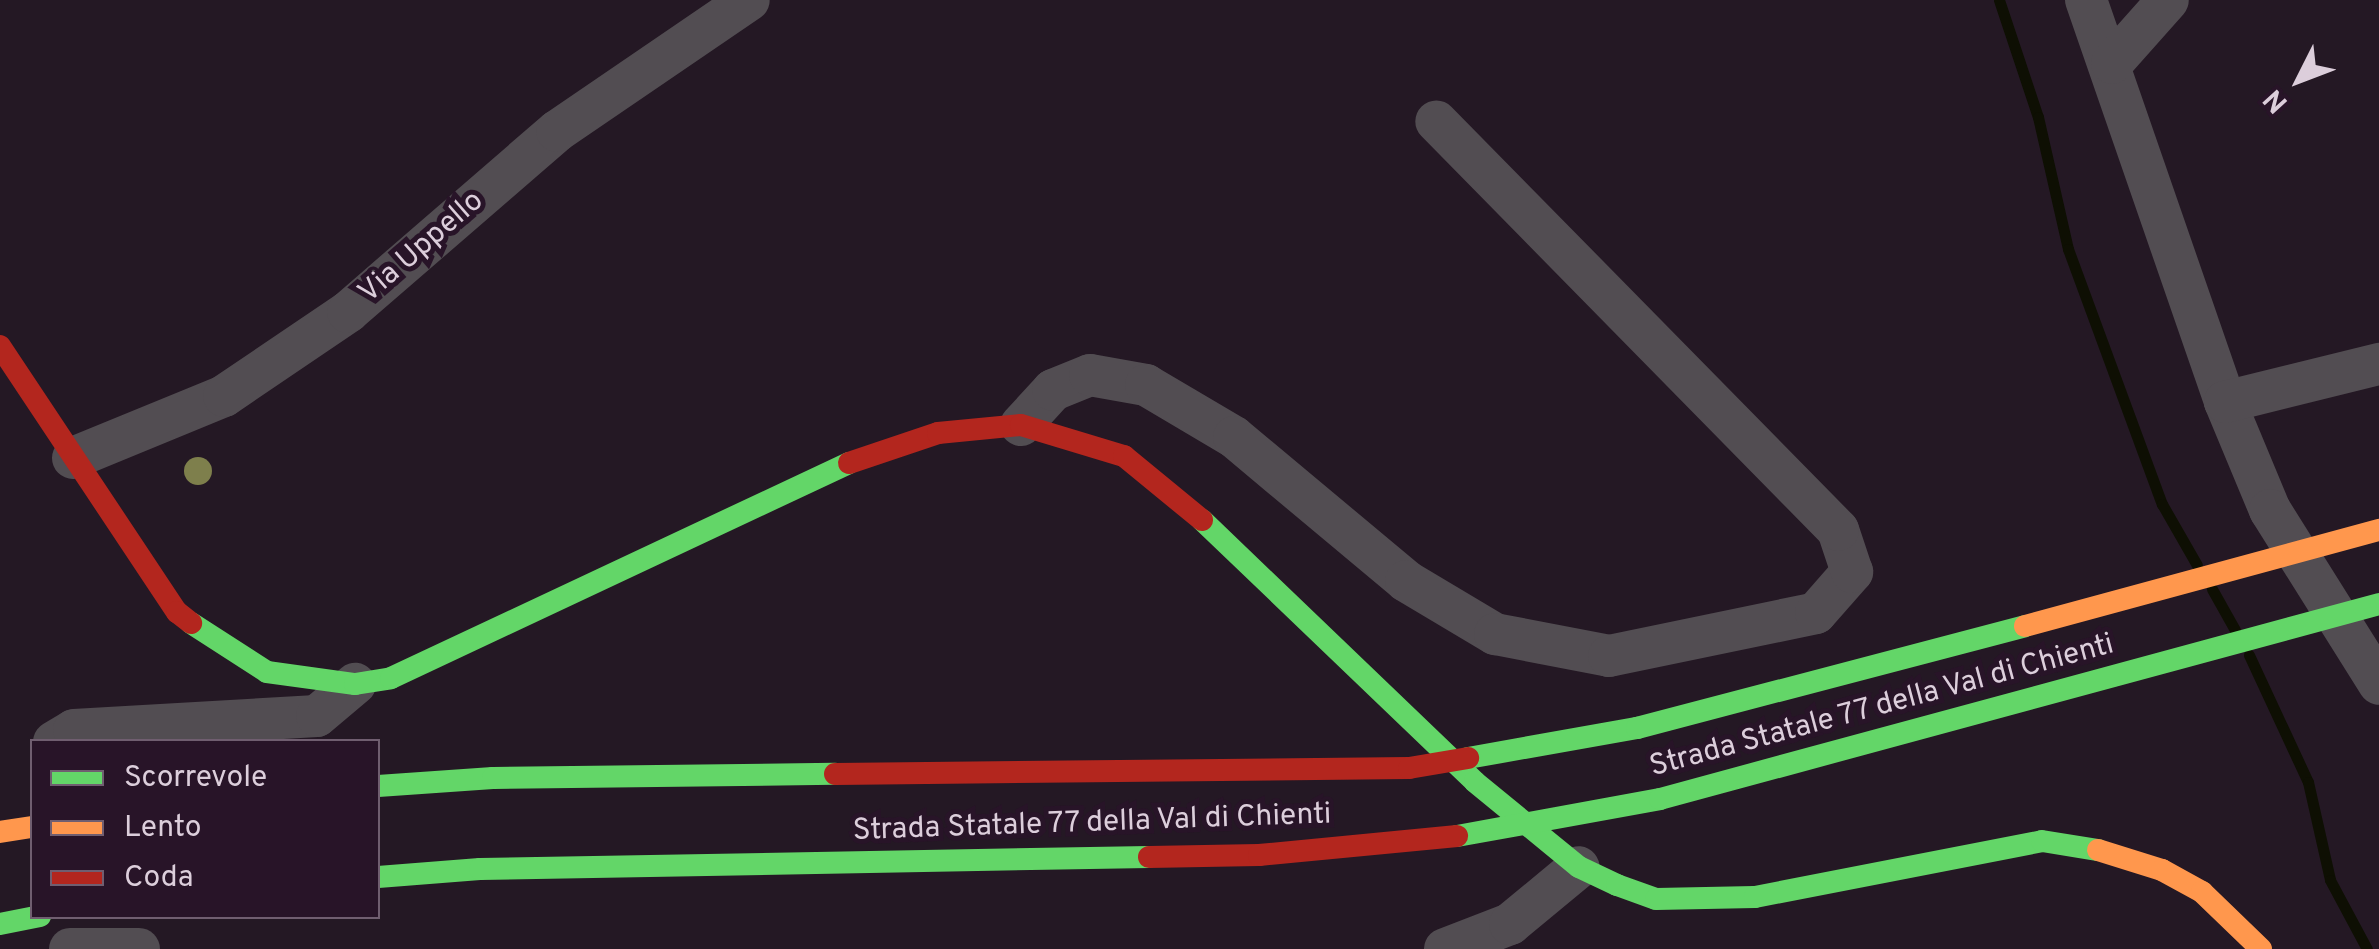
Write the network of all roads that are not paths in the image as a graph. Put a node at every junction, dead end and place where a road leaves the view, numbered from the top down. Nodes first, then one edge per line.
1 (750, 0) edge
2 (2086, 0) edge
3 (2168, 0) edge
4 (2112, 63) junction
5 (1436, 121) dead end
6 (0, 346) edge
7 (2379, 364) edge
8 (2225, 402) junction
9 (1021, 425) junction
10 (73, 458) junction
11 (2379, 530) edge
12 (2379, 604) edge
13 (355, 684) junction
14 (2379, 684) edge
15 (59, 739) edge
16 (380, 786) edge
17 (30, 827) edge
18 (0, 832) edge
19 (1579, 867) junction
20 (380, 877) edge
21 (30, 918) edge
22 (61, 919) edge
23 (0, 924) edge
24 (67, 949) edge
25 (140, 949) edge
26 (1445, 949) edge
27 (2261, 949) edge

1 - 10 street, Via Uppello
2 - 4 street
3 - 4 street
4 - 8 street
5 - 9 street
6 - 10 main road
7 - 8 street
8 - 14 street
9 - 13 main road
9 - 19 main road
10 - 13 main road
11 - 16 main road, Strada Statale 77 della Val di Chienti
12 - 20 main road, Strada Statale 77 della Val di Chienti
13 - 15 street
17 - 18 main road
19 - 26 street
19 - 27 main road
21 - 23 main road
22 - 24 street
24 - 25 street

